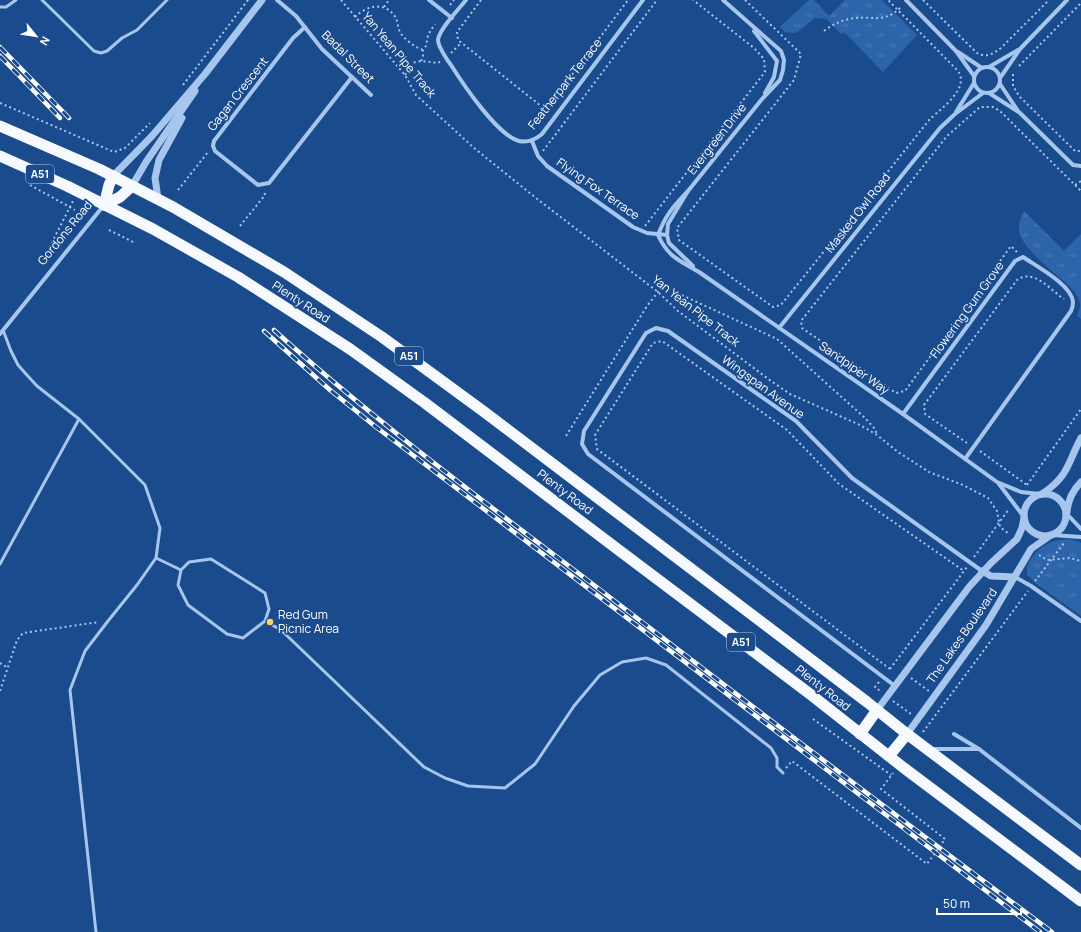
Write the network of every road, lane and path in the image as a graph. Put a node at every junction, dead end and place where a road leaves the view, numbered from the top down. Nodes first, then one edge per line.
1 (16, 0) edge
2 (42, 0) edge
3 (167, 0) edge
4 (248, 0) edge
5 (262, 0) edge
6 (277, 0) edge
7 (341, 0) edge
8 (389, 0) edge
9 (429, 0) edge
10 (466, 0) edge
11 (481, 0) edge
12 (628, 0) edge
13 (643, 0) edge
14 (657, 0) edge
15 (693, 0) edge
16 (723, 0) edge
17 (745, 0) edge
18 (888, 0) edge
19 (907, 0) edge
20 (923, 0) edge
21 (1049, 0) edge
22 (1068, 0) edge
23 (1081, 3) edge
24 (0, 7) edge
25 (384, 7) junction
26 (898, 10) junction
27 (355, 17) junction
28 (452, 18) junction
29 (748, 24) junction
30 (305, 27) junction
31 (824, 31) dead end
32 (461, 43) junction
33 (1020, 49) junction
34 (956, 51) junction
35 (446, 57) junction
36 (422, 61) junction
37 (989, 67) junction
38 (982, 68) junction
39 (205, 74) junction
40 (405, 75) junction
41 (974, 76) junction
42 (352, 77) junction
43 (1000, 78) junction
44 (974, 83) junction
45 (1000, 84) junction
46 (198, 86) junction
47 (181, 87) dead end
48 (983, 93) junction
49 (990, 94) junction
50 (371, 95) dead end
51 (762, 99) junction
52 (0, 103) edge
53 (1020, 113) junction
54 (955, 114) junction
55 (154, 119) dead end
56 (0, 126) edge
57 (532, 140) junction
58 (213, 146) junction
59 (1081, 151) edge
60 (0, 156) edge
61 (538, 156) junction
62 (1081, 166) edge
63 (113, 176) junction
64 (1081, 182) edge
65 (30, 185) dead end
66 (264, 185) junction
67 (1075, 185) junction
68 (132, 186) junction
69 (178, 190) dead end
70 (1081, 191) edge
71 (688, 192) junction
72 (158, 199) junction
73 (73, 201) dead end
74 (104, 205) junction
75 (70, 207) junction
76 (75, 210) dead end
77 (240, 226) dead end
78 (109, 230) dead end
79 (643, 231) junction
80 (658, 235) junction
81 (667, 235) junction
82 (135, 243) dead end
83 (47, 252) dead end
84 (1022, 258) junction
85 (699, 272) junction
86 (658, 292) junction
87 (1073, 303) junction
88 (780, 328) junction
89 (3, 330) junction
90 (0, 334) edge
91 (903, 414) junction
92 (79, 419) junction
93 (877, 435) junction
94 (566, 436) dead end
95 (1081, 438) edge
96 (980, 445) dead end
97 (973, 447) junction
98 (965, 459) junction
99 (997, 482) junction
100 (1081, 482) edge
101 (1027, 485) dead end
102 (1041, 494) junction
103 (1067, 513) junction
104 (1024, 518) junction
105 (1081, 529) edge
106 (1052, 535) junction
107 (1070, 535) junction
108 (1081, 537) edge
109 (1017, 539) junction
110 (1031, 549) junction
111 (156, 558) junction
112 (1051, 561) junction
113 (1081, 561) edge
114 (0, 564) edge
115 (181, 570) junction
116 (964, 571) dead end
117 (982, 571) junction
118 (1015, 577) junction
119 (1031, 586) junction
120 (108, 621) junction
121 (265, 621) junction
122 (1081, 621) edge
123 (0, 663) edge
124 (892, 666) dead end
125 (8, 668) junction
126 (890, 669) dead end
127 (905, 673) junction
128 (895, 686) junction
129 (0, 691) edge
130 (888, 696) junction
131 (933, 699) junction
132 (942, 706) junction
133 (877, 710) junction
134 (812, 719) dead end
135 (918, 720) junction
136 (927, 727) junction
137 (860, 734) junction
138 (907, 734) junction
139 (954, 734) dead end
140 (917, 741) junction
141 (929, 749) junction
142 (979, 750) junction
143 (889, 756) junction
144 (899, 764) junction
145 (783, 773) joint
146 (891, 775) junction
147 (1081, 828) edge
148 (1081, 864) edge
149 (1081, 901) edge
150 (96, 932) edge

1 - 24 lane
2 - 3 lane
4 - 47 path
5 - 39 street, Gordons Road
6 - 30 street, Badal Street
7 - 27 path, Yan Yean Pipe Track
8 - 25 path
9 - 28 street
10 - 28 street, Featherpark Terrace
11 - 32 path
12 - 32 path
13 - 57 street, Featherpark Terrace
14 - 61 path
15 - 79 path
16 - 29 street
17 - 26 path
18 - 26 path
19 - 26 path
19 - 34 street
20 - 21 path
22 - 33 street
23 - 59 path
25 - 27 path
25 - 36 path
26 - 31 path
27 - 40 path, Yan Yean Pipe Track
28 - 35 street, Featherpark Terrace
29 - 51 street
29 - 51 street
30 - 42 street, Badal Street
30 - 58 street, Gagan Crescent
32 - 35 path
33 - 37 street
33 - 43 street
34 - 38 street
34 - 41 street
35 - 36 path
35 - 57 street, Featherpark Terrace
36 - 40 path
37 - 38 street
37 - 43 street
38 - 41 street
39 - 46 street, Gordons Road
39 - 63 street, Gordons Road
40 - 86 path, Yan Yean Pipe Track
41 - 44 street
42 - 50 street, Badal Street
42 - 66 street
43 - 45 street
44 - 48 street
44 - 54 street
45 - 49 street
45 - 53 street
46 - 68 street, Gordons Road
46 - 72 street
48 - 49 street
48 - 54 street
49 - 53 street
51 - 71 street, Evergreen Drive
52 - 55 path
53 - 62 street
54 - 88 street, Masked Owl Road
56 - 63 highway, Plenty Road / A51
57 - 61 street, Flying Fox Terrace
58 - 66 street, Gagan Crescent
58 - 69 path
60 - 74 highway, Plenty Road / A51
61 - 79 street, Flying Fox Terrace
63 - 68 highway, Plenty Road / A51
63 - 74 highway, Gordons Road
64 - 67 path
65 - 75 path
66 - 77 path
67 - 70 path
67 - 84 path
68 - 72 highway, Plenty Road / A51
68 - 74 highway
71 - 80 street
71 - 81 street
72 - 133 highway, Plenty Road / A51
73 - 75 path
74 - 89 street, Gordons Road
74 - 137 highway, Plenty Road / A51
75 - 76 path
75 - 83 path
78 - 82 path
79 - 80 street, Flying Fox Terrace
80 - 81 street, Flying Fox Terrace
80 - 85 street, Sandpiper Way
81 - 85 street, Sandpiper Way
84 - 87 street
84 - 91 street, Flowering Gum Grove
85 - 88 street, Sandpiper Way
86 - 93 path, Yan Yean Pipe Track
86 - 93 path
86 - 94 path
87 - 97 street
87 - 97 path
88 - 91 street, Sandpiper Way
89 - 90 street, Gordons Road
89 - 92 lane
91 - 98 street, Sandpiper Way
92 - 111 lane
92 - 114 lane
93 - 109 path, Yan Yean Pipe Track
95 - 102 street
96 - 101 path
97 - 98 street
98 - 99 street, Sandpiper Way
99 - 102 street, Sandpiper Way
99 - 104 street, Sandpiper Way
100 - 103 street
102 - 103 street
102 - 104 street
103 - 105 street
103 - 106 street
104 - 106 street
104 - 109 street, The Lakes Boulevard
106 - 107 street
106 - 110 street, The Lakes Boulevard
107 - 108 street
107 - 112 path
109 - 117 street, The Lakes Boulevard
110 - 112 path
110 - 118 street, The Lakes Boulevard
111 - 115 lane
111 - 120 lane
112 - 113 path
112 - 119 path
115 - 121 lane
115 - 121 lane
116 - 126 path
117 - 118 street
117 - 127 street, The Lakes Boulevard
117 - 128 street, Wingspan Avenue
118 - 119 street
118 - 131 street, The Lakes Boulevard
119 - 122 street
119 - 132 path
120 - 125 path
120 - 150 lane
121 - 145 lane
123 - 125 path
124 - 127 path
125 - 129 path
127 - 128 street, The Lakes Boulevard
127 - 131 path
128 - 130 street, The Lakes Boulevard
130 - 133 street, The Lakes Boulevard
130 - 135 path
131 - 132 path
131 - 135 street, The Lakes Boulevard
132 - 136 path
133 - 137 highway
133 - 138 highway, Plenty Road / A51
134 - 146 path
135 - 136 path
135 - 138 street, The Lakes Boulevard
136 - 140 path
137 - 143 highway, Plenty Road / A51
138 - 140 highway, Plenty Road / A51
138 - 143 highway
139 - 142 street
140 - 141 highway, Plenty Road / A51
141 - 142 street
141 - 148 highway, Plenty Road / A51
142 - 147 street
143 - 144 highway, Plenty Road / A51
144 - 146 path
144 - 149 highway, Plenty Road / A51
145 - 146 path

